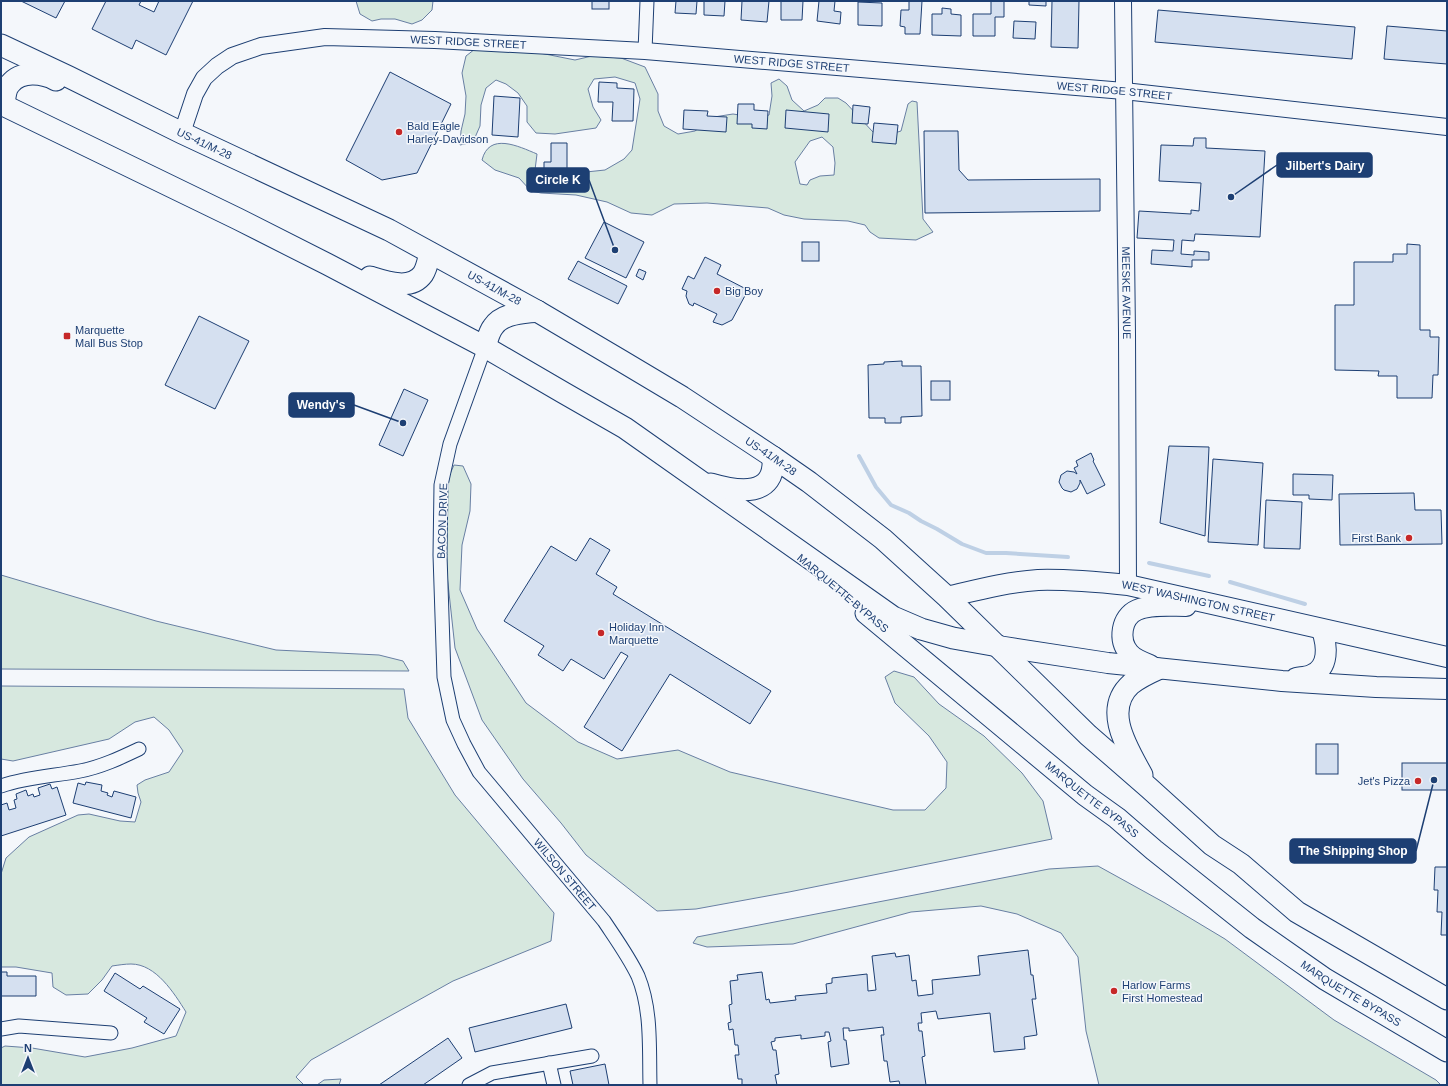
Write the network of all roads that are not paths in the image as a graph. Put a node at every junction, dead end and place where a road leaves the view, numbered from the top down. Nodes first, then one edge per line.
1 (647, 1) edge
2 (1123, 1) edge
3 (1, 45) edge
4 (646, 51) junction
5 (1124, 91) junction
6 (2, 104) edge
7 (157, 120) junction
8 (1447, 127) edge
9 (182, 133) junction
10 (430, 253) junction
11 (327, 264) junction
12 (537, 311) junction
13 (485, 347) junction
14 (773, 457) junction
15 (699, 480) junction
16 (756, 522) junction
17 (1128, 585) junction
18 (947, 596) junction
19 (1214, 605) junction
20 (1322, 630) junction
21 (998, 646) junction
22 (1447, 657) edge
23 (1158, 669) junction
24 (444, 677) joint
25 (1282, 681) junction
26 (1447, 689) edge
27 (139, 749) dead end
28 (1, 786) edge
29 (1149, 788) junction
30 (1447, 999) edge
31 (1, 1029) edge
32 (111, 1033) dead end
33 (1447, 1052) edge
34 (592, 1056) dead end
35 (549, 1063) junction
36 (469, 1085) edge
37 (554, 1085) edge
38 (650, 1085) edge

1 - 4 street
2 - 5 street, MEESKE AVENUE
3 - 7 highway, US-41/M-28
4 - 5 street, WEST RIDGE STREET
4 - 9 street, WEST RIDGE STREET
5 - 8 street, WEST RIDGE STREET
5 - 17 street, MEESKE AVENUE
6 - 7 highway
6 - 11 highway
7 - 9 highway, US-41/M-28
9 - 10 highway, US-41/M-28
10 - 11 highway
10 - 12 highway, US-41/M-28
11 - 13 highway
12 - 13 highway
12 - 14 highway, US-41/M-28
13 - 15 highway
13 - 24 street, BACON DRIVE
14 - 15 highway
14 - 18 highway, US-41/M-28
15 - 16 highway
16 - 21 highway
16 - 33 highway, MARQUETTE BYPASS
17 - 18 main road, WEST WASHINGTON STREET
17 - 19 main road, WEST WASHINGTON STREET
18 - 21 highway
19 - 20 main road, WEST WASHINGTON STREET
19 - 23 main road
20 - 22 main road, WEST WASHINGTON STREET
20 - 25 main road
21 - 23 main road
21 - 29 highway
23 - 25 main road
23 - 29 highway
24 - 38 street, WILSON STREET
25 - 26 main road
27 - 28 street
29 - 30 highway
31 - 32 street
34 - 35 street
35 - 36 street
35 - 37 street

